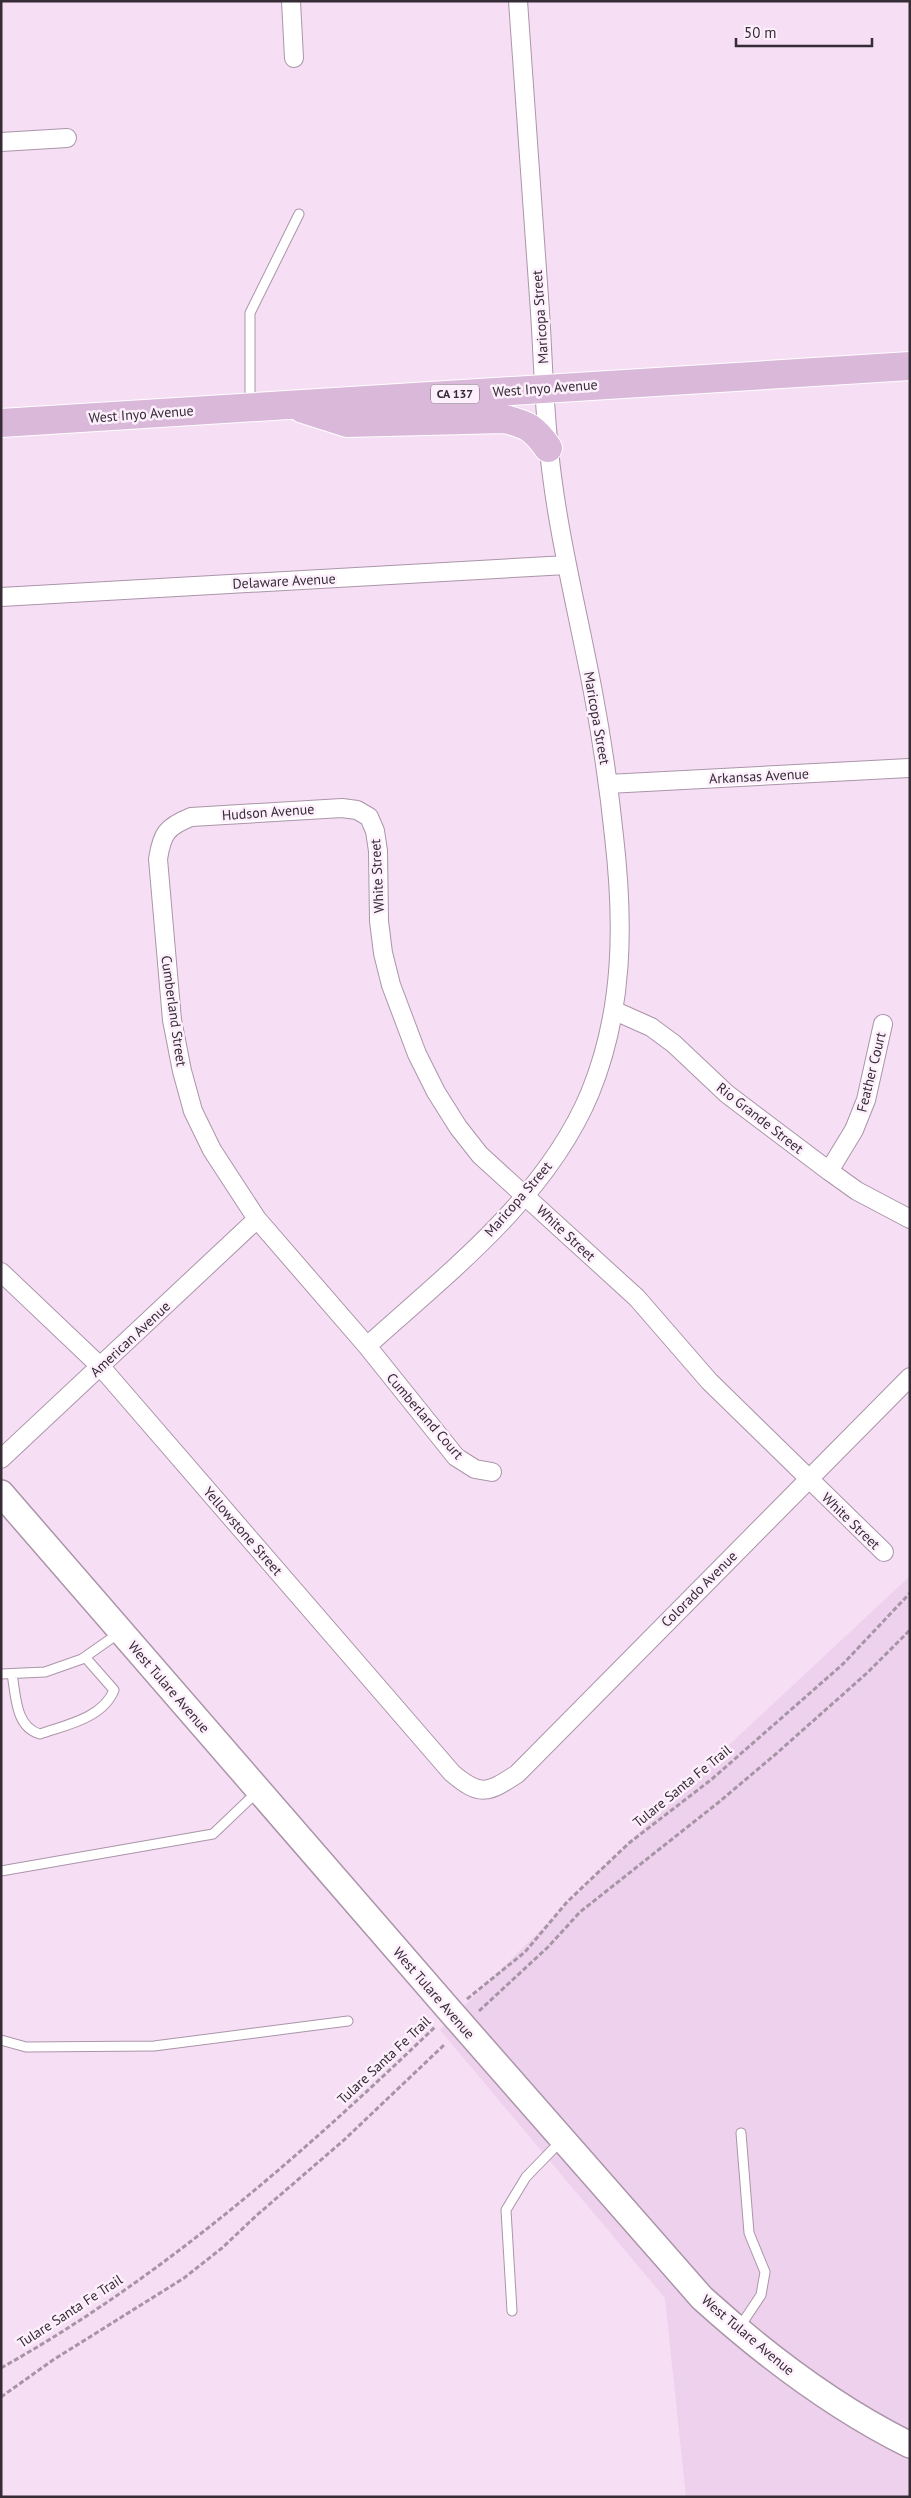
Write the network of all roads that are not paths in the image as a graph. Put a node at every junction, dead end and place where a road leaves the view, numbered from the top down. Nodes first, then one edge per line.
1 (291, 1) edge
2 (518, 1) edge
3 (294, 58) dead end
4 (67, 138) dead end
5 (1, 142) edge
6 (299, 214) dead end
7 (910, 366) edge
8 (545, 388) junction
9 (287, 404) junction
10 (250, 407) junction
11 (1, 423) edge
12 (548, 448) junction
13 (567, 566) junction
14 (1, 597) edge
15 (909, 768) edge
16 (608, 784) junction
17 (369, 817) joint
18 (168, 829) joint
19 (615, 1011) junction
20 (883, 1024) dead end
21 (829, 1171) junction
22 (525, 1195) junction
23 (257, 1219) junction
24 (910, 1219) edge
25 (1, 1272) edge
26 (367, 1346) junction
27 (101, 1366) junction
28 (910, 1377) edge
29 (1, 1459) edge
30 (492, 1472) dead end
31 (808, 1478) junction
32 (1, 1493) edge
33 (884, 1552) dead end
34 (121, 1631) junction
35 (85, 1657) junction
36 (1, 1674) edge
37 (12, 1674) junction
38 (258, 1790) junction
39 (482, 1791) joint
40 (1, 1871) edge
41 (348, 2021) dead end
42 (1, 2040) edge
43 (741, 2133) dead end
44 (563, 2139) junction
45 (512, 2311) dead end
46 (738, 2330) junction
47 (910, 2446) edge

1 - 3 street
2 - 8 street, Maricopa Street
4 - 5 street
6 - 10 lane
7 - 8 main road, West Inyo Avenue / CA 137
8 - 9 main road, West Inyo Avenue / CA 137
8 - 12 street, Maricopa Street
9 - 10 main road, West Inyo Avenue / CA 137
9 - 12 main road
10 - 11 main road, West Inyo Avenue / CA 137
12 - 13 street, Maricopa Street
13 - 14 street, Delaware Avenue
13 - 16 street, Maricopa Street
15 - 16 street, Arkansas Avenue
16 - 19 street, Maricopa Street
17 - 18 street, Hudson Avenue
17 - 22 street, White Street
18 - 23 street, Cumberland Street
19 - 21 street, Rio Grande Street
19 - 22 street, Maricopa Street
20 - 21 street, Feather Court
21 - 24 street, Rio Grande Street
22 - 26 street, Maricopa Street
22 - 31 street, White Street
23 - 26 street, Cumberland Street
23 - 27 street, American Avenue
25 - 27 street, Yellowstone Street
26 - 30 street, Cumberland Court
27 - 29 street, American Avenue
27 - 39 street, Yellowstone Street
28 - 31 street, Colorado Avenue
31 - 33 street, White Street
31 - 39 street, Colorado Avenue
32 - 34 main road, West Tulare Avenue
34 - 35 lane
34 - 38 main road, West Tulare Avenue
35 - 37 lane
35 - 37 lane
36 - 37 lane
38 - 40 lane
38 - 44 main road, West Tulare Avenue
41 - 42 lane
43 - 46 lane
44 - 45 lane
44 - 46 main road, West Tulare Avenue
46 - 47 main road, West Tulare Avenue

